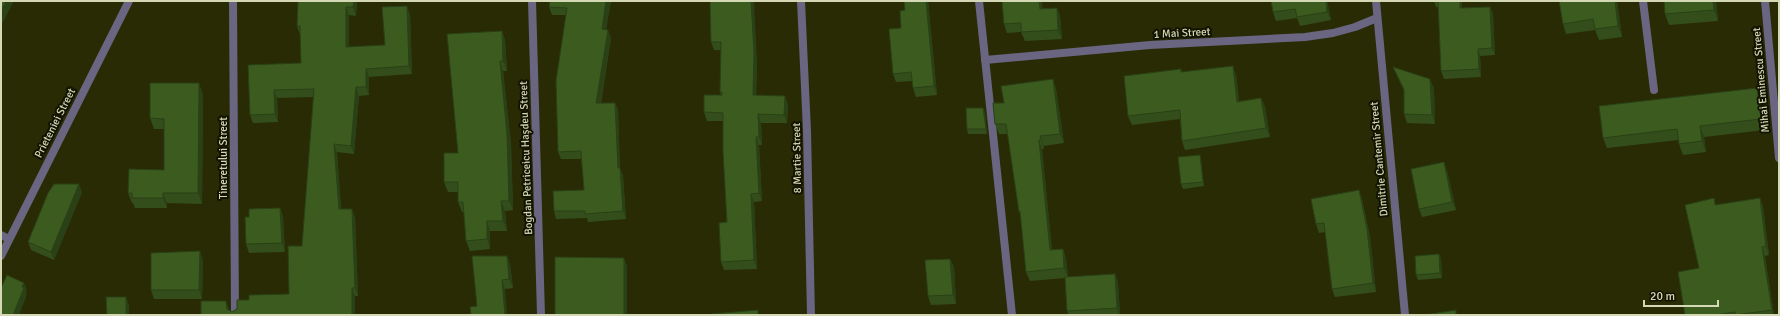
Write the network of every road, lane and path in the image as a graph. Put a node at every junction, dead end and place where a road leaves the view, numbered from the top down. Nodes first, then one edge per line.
1 (129, 1) edge
2 (233, 1) edge
3 (532, 1) edge
4 (801, 1) edge
5 (979, 1) edge
6 (1376, 1) edge
7 (1643, 1) edge
8 (1765, 1) edge
9 (1377, 18) junction
10 (985, 60) junction
11 (1654, 90) dead end
12 (1779, 158) edge
13 (1, 235) edge
14 (9, 239) junction
15 (1, 256) edge
16 (235, 315) edge
17 (541, 315) edge
18 (811, 315) edge
19 (1012, 315) edge
20 (1405, 315) edge

1 - 14 street, Prieteniei Street
2 - 16 street, Tineretului Street
3 - 17 street, Bogdan Petriceicu Hașdeu Street
4 - 18 street, 8 Martie Street
5 - 10 street
6 - 9 street, Dimitrie Cantemir Street
7 - 11 street
8 - 12 street, Mihai Eminescu Street
9 - 10 street, 1 Mai Street
9 - 20 street, Dimitrie Cantemir Street
10 - 19 street
13 - 14 street
14 - 15 street, Prieteniei Street

